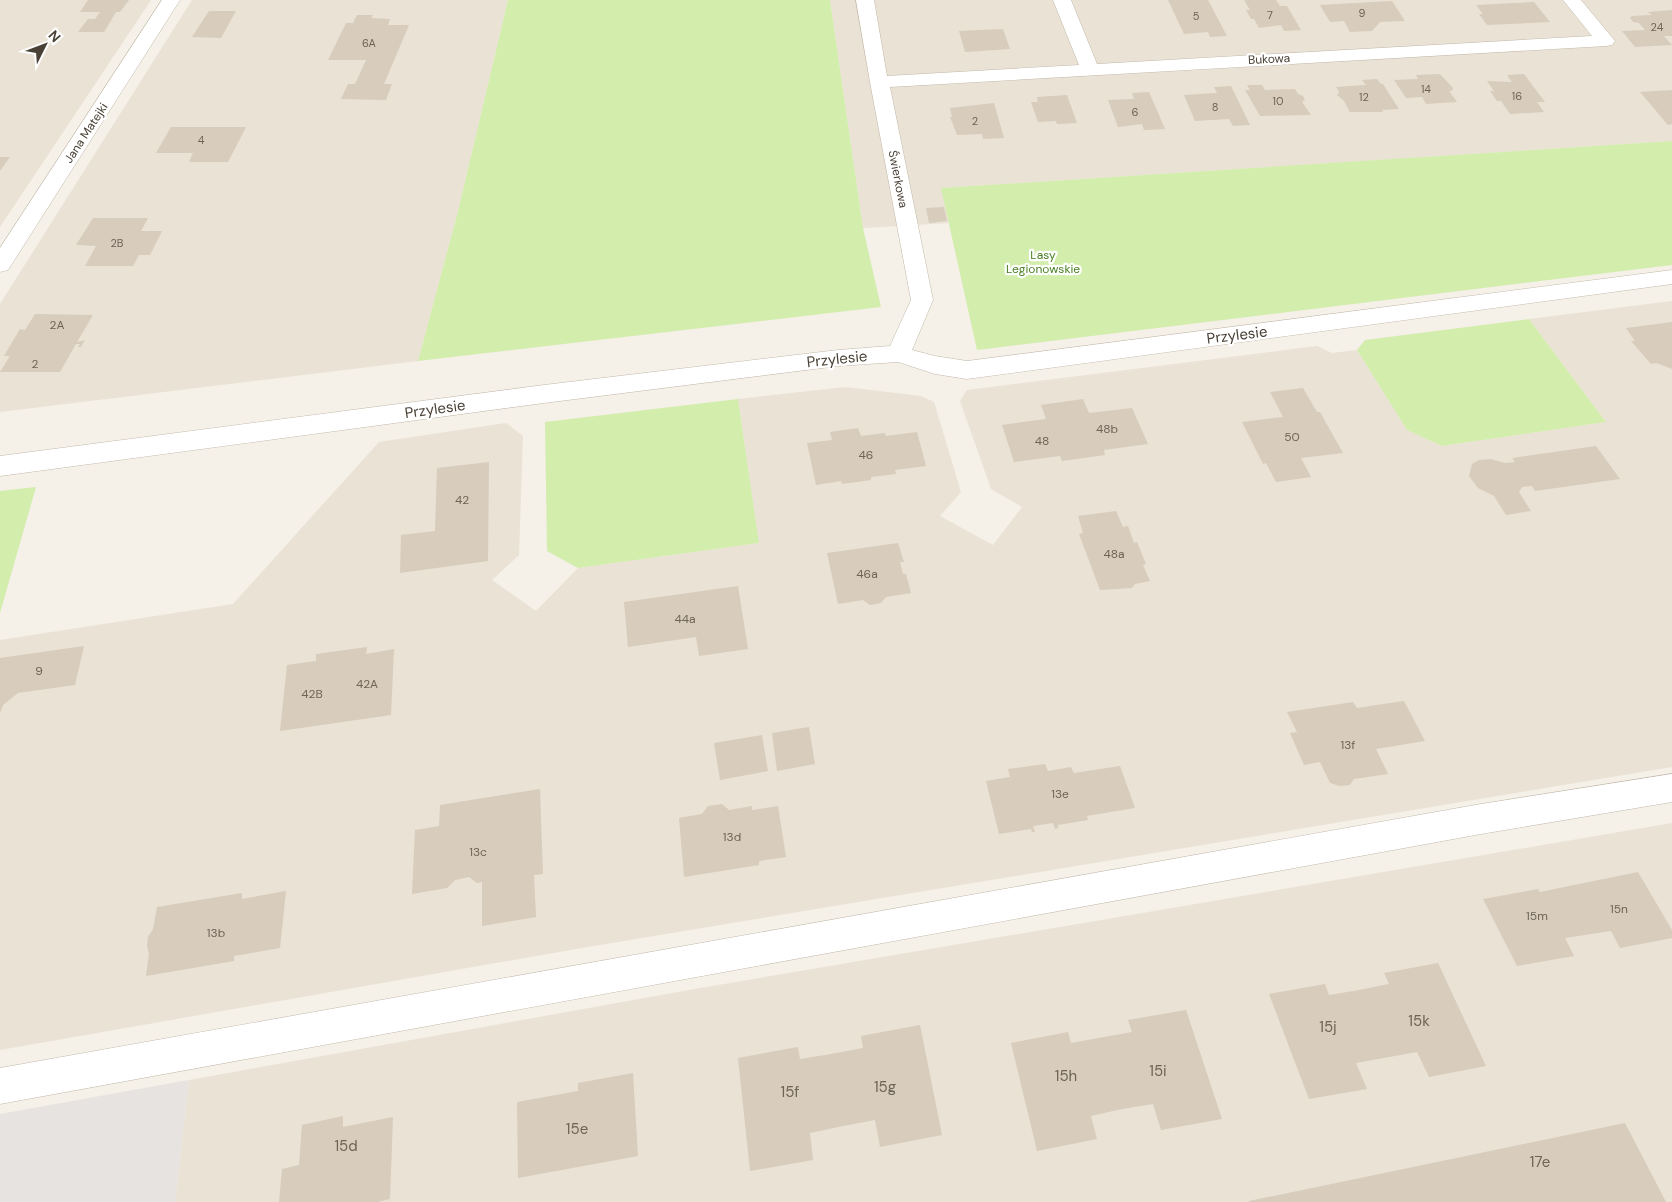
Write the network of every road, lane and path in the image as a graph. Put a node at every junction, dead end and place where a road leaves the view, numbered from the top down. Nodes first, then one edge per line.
1 (171, 0) edge
2 (865, 0) edge
3 (1062, 0) edge
4 (1572, 0) edge
5 (1090, 69) junction
6 (879, 82) junction
7 (0, 265) edge
8 (1672, 277) edge
9 (898, 354) junction
10 (0, 466) edge
11 (1672, 788) edge
12 (0, 1086) edge

1 - 7 street, Jana Matejki
2 - 6 street, Świerkowa
3 - 5 street
4 - 5 street, Bukowa
5 - 6 street, Bukowa
6 - 9 street, Świerkowa
8 - 9 street, Przylesie
9 - 10 street, Przylesie
11 - 12 street

